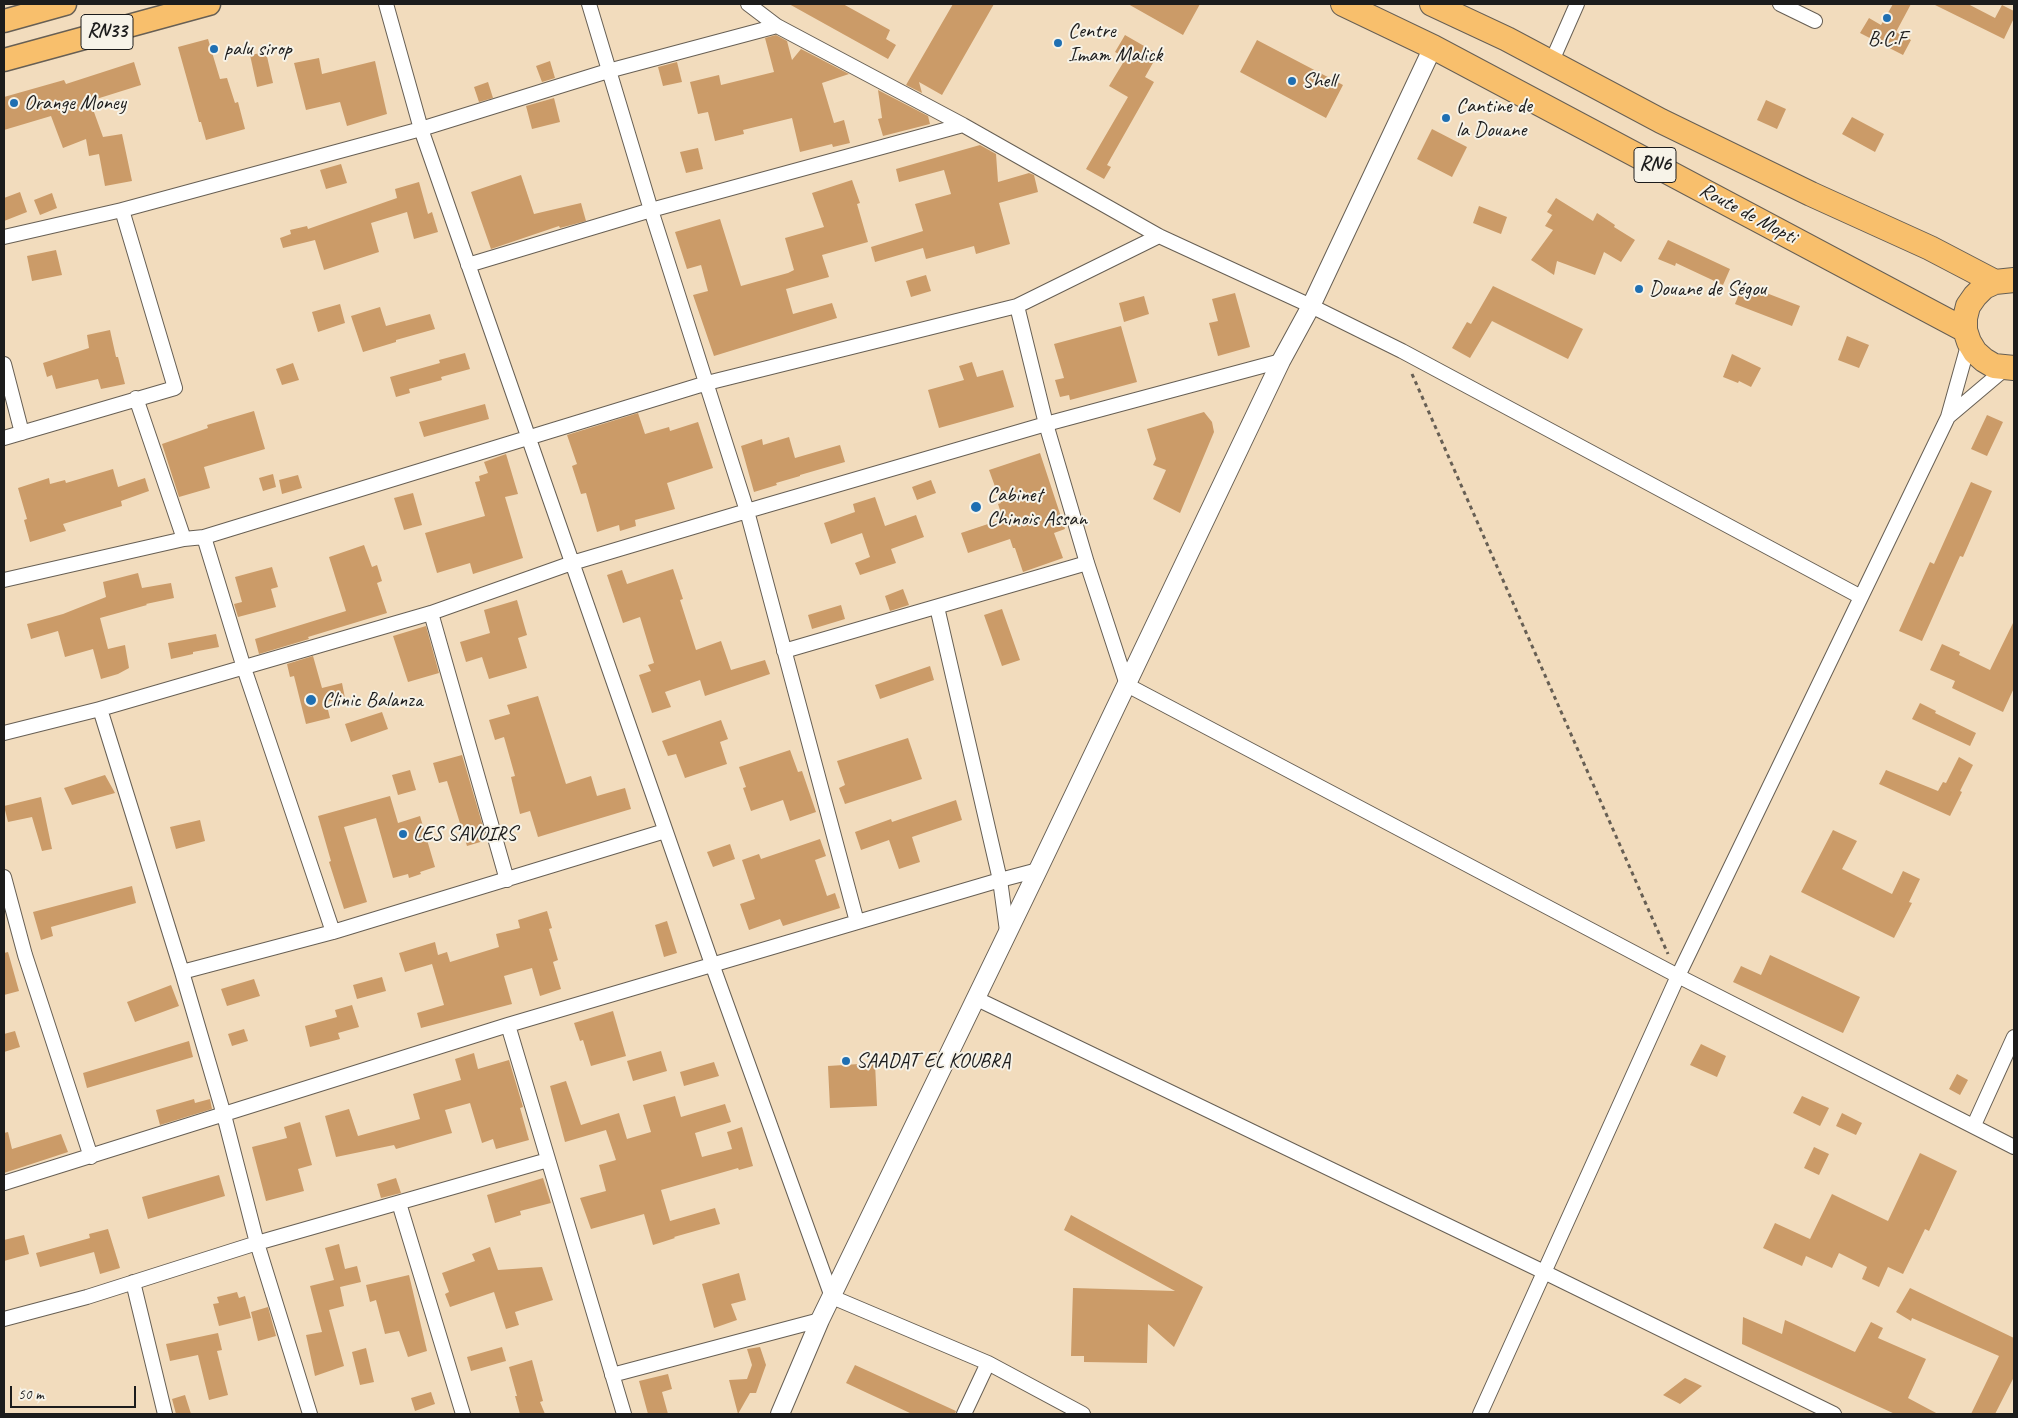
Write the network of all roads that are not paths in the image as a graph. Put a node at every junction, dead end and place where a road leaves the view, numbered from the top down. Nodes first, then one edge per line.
1 (65, 4) edge
2 (209, 4) edge
3 (386, 4) edge
4 (589, 4) edge
5 (748, 4) edge
6 (1343, 4) edge
7 (1432, 4) edge
8 (1577, 4) edge
9 (1780, 4) edge
10 (4, 21) edge
11 (1815, 21) dead end
12 (777, 26) junction
13 (1432, 47) junction
14 (4, 60) edge
15 (1551, 63) junction
16 (608, 71) junction
17 (963, 126) junction
18 (421, 129) junction
19 (122, 210) junction
20 (651, 210) junction
21 (1159, 236) junction
22 (4, 238) edge
23 (468, 265) junction
24 (2008, 278) edge
25 (1017, 306) junction
26 (1311, 306) junction
27 (1967, 336) junction
28 (1281, 361) junction
29 (4, 364) edge
30 (2010, 368) edge
31 (706, 383) junction
32 (136, 398) junction
33 (1948, 417) junction
34 (1046, 424) junction
35 (22, 433) junction
36 (4, 438) edge
37 (529, 438) junction
38 (747, 511) junction
39 (204, 536) junction
40 (184, 539) junction
41 (572, 563) junction
42 (1088, 563) junction
43 (4, 580) edge
44 (1861, 597) junction
45 (938, 607) junction
46 (431, 613) junction
47 (784, 651) junction
48 (244, 668) junction
49 (1127, 685) junction
50 (100, 709) junction
51 (4, 733) edge
52 (665, 831) junction
53 (1038, 870) junction
54 (4, 877) edge
55 (507, 880) junction
56 (1000, 880) junction
57 (857, 922) junction
58 (1007, 931) junction
59 (333, 932) junction
60 (712, 964) junction
61 (182, 972) junction
62 (1678, 976) junction
63 (975, 998) junction
64 (508, 1025) junction
65 (2014, 1037) edge
66 (224, 1115) junction
67 (1974, 1125) junction
68 (2014, 1147) edge
69 (91, 1157) junction
70 (548, 1160) junction
71 (4, 1183) edge
72 (399, 1203) junction
73 (257, 1243) junction
74 (1544, 1272) junction
75 (133, 1282) junction
76 (832, 1297) junction
77 (4, 1319) edge
78 (820, 1320) junction
79 (988, 1363) junction
80 (612, 1375) junction
81 (165, 1414) edge
82 (310, 1414) edge
83 (464, 1414) edge
84 (624, 1414) edge
85 (780, 1414) edge
86 (964, 1414) edge
87 (1083, 1414) edge
88 (1480, 1414) edge
89 (1834, 1414) edge

1 - 10 main road, RN33
2 - 14 main road, RN33
3 - 18 street
4 - 16 street
5 - 12 street
6 - 13 highway, Route de Mopti / RN6
7 - 15 highway, Route de Mopti / RN6
8 - 15 street
9 - 11 street
12 - 16 street
12 - 17 street
13 - 26 street
13 - 27 highway, Route de Mopti / RN6
15 - 24 highway, Route de Mopti / RN6
16 - 18 street
16 - 20 street
17 - 20 street
17 - 21 street
18 - 19 street
18 - 23 street
19 - 22 street
19 - 32 street
20 - 23 street
20 - 31 street
21 - 25 street
21 - 26 street
23 - 37 street
24 - 27 highway
25 - 31 street
25 - 34 street
26 - 28 street
26 - 44 street
27 - 30 highway
27 - 33 street
28 - 34 street
28 - 49 street
29 - 35 street
30 - 33 street
31 - 37 street
31 - 38 street
32 - 35 street
32 - 40 street
33 - 44 street
34 - 38 street
34 - 42 street
35 - 36 street
37 - 39 street
37 - 41 street
38 - 41 street
38 - 47 street
39 - 40 street
39 - 48 street
40 - 43 street
41 - 46 street
41 - 52 street
42 - 45 street
42 - 49 street
44 - 62 street
45 - 47 street
45 - 56 street
46 - 48 street
46 - 55 street
47 - 57 street
48 - 50 street
48 - 59 street
49 - 53 street
49 - 62 street
50 - 51 street
50 - 61 street
52 - 55 street
52 - 60 street
53 - 56 street
53 - 58 street
54 - 69 street
55 - 59 street
56 - 57 street
56 - 58 street
57 - 60 street
58 - 63 street
59 - 61 street
60 - 64 street
60 - 76 street
61 - 66 street
62 - 67 street
62 - 74 street
63 - 74 street
63 - 76 street
64 - 66 street
64 - 70 street
65 - 67 street
66 - 69 street
66 - 73 street
67 - 68 street
69 - 71 street
70 - 72 street
70 - 80 street
72 - 73 street
72 - 83 street
73 - 75 street
73 - 82 street
74 - 88 street
74 - 89 street
75 - 77 street
75 - 81 street
76 - 78 street
76 - 79 street
78 - 80 street
78 - 85 street
79 - 86 street
79 - 87 street
80 - 84 street

